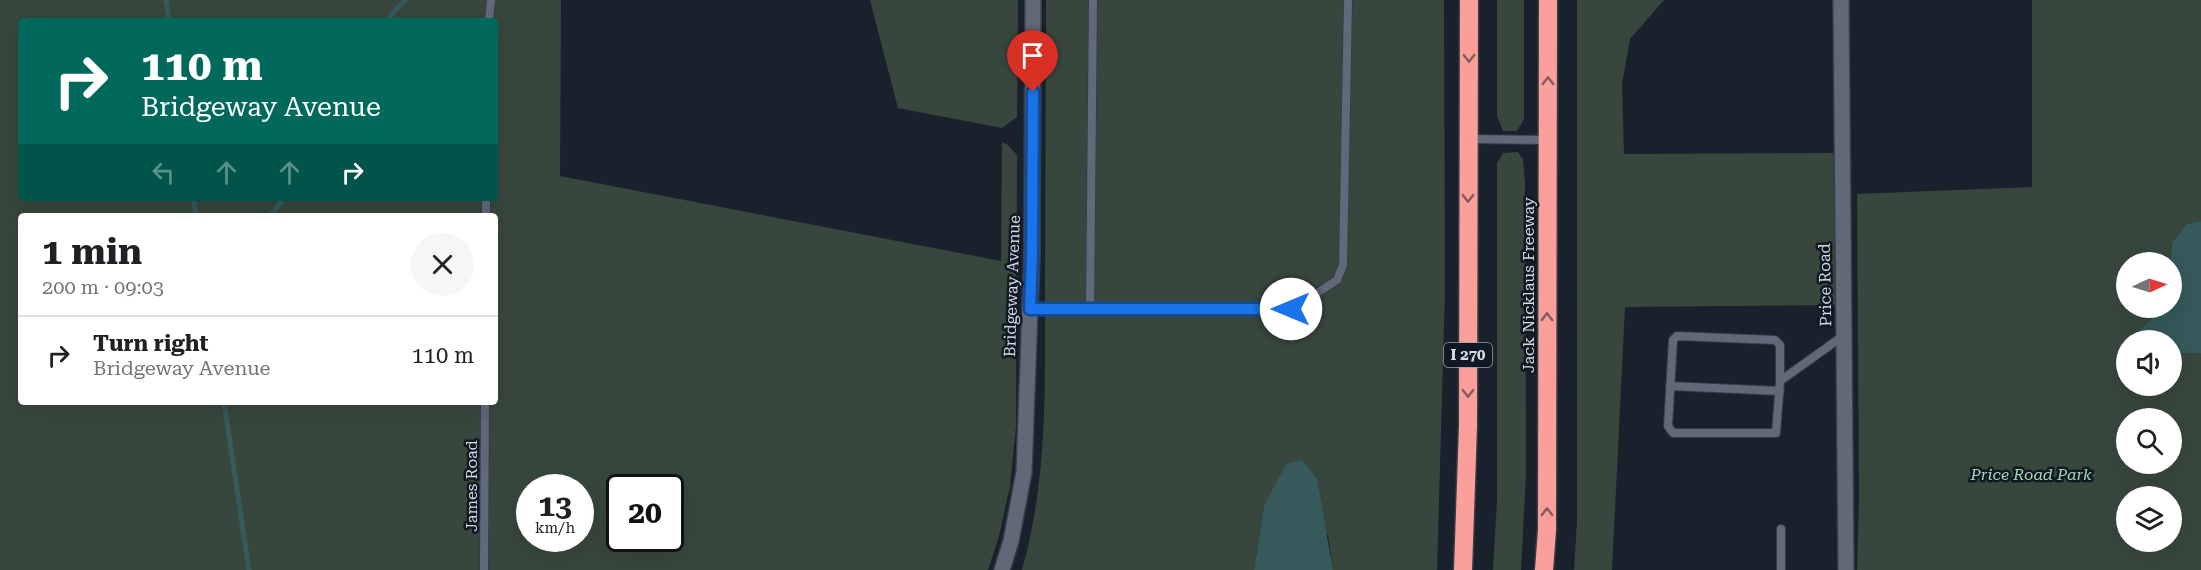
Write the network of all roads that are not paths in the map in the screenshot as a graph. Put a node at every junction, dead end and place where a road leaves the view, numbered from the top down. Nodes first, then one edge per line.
1 (491, 0) edge
2 (1033, 0) edge
3 (1093, 0) edge
4 (1348, 0) edge
5 (1469, 0) edge
6 (1548, 0) edge
7 (1841, 0) edge
8 (489, 18) edge
9 (1468, 139) junction
10 (1548, 140) junction
11 (1030, 309) junction
12 (1090, 309) junction
13 (1843, 336) junction
14 (1780, 381) junction
15 (1671, 386) junction
16 (1780, 391) junction
17 (485, 405) edge
18 (1781, 529) dead end
19 (484, 570) edge
20 (1002, 570) edge
21 (1463, 570) edge
22 (1544, 570) edge
23 (1780, 570) edge
24 (1846, 570) edge

1 - 8 lane
2 - 11 street, Bridgeway Avenue
3 - 12 lane
4 - 12 lane
5 -> 9 highway, I 270
10 -> 6 highway, Jack Nicklaus Freeway
7 - 13 street, Price Road
9 - 10 lane
9 -> 21 highway, I 270
22 -> 10 highway, Jack Nicklaus Freeway
11 - 12 lane
11 - 20 street, Bridgeway Avenue
13 - 14 lane
13 - 24 street, Price Road
14 - 15 lane
14 - 16 lane
15 - 16 lane
15 - 16 lane
17 - 19 lane, James Road
18 - 23 lane

